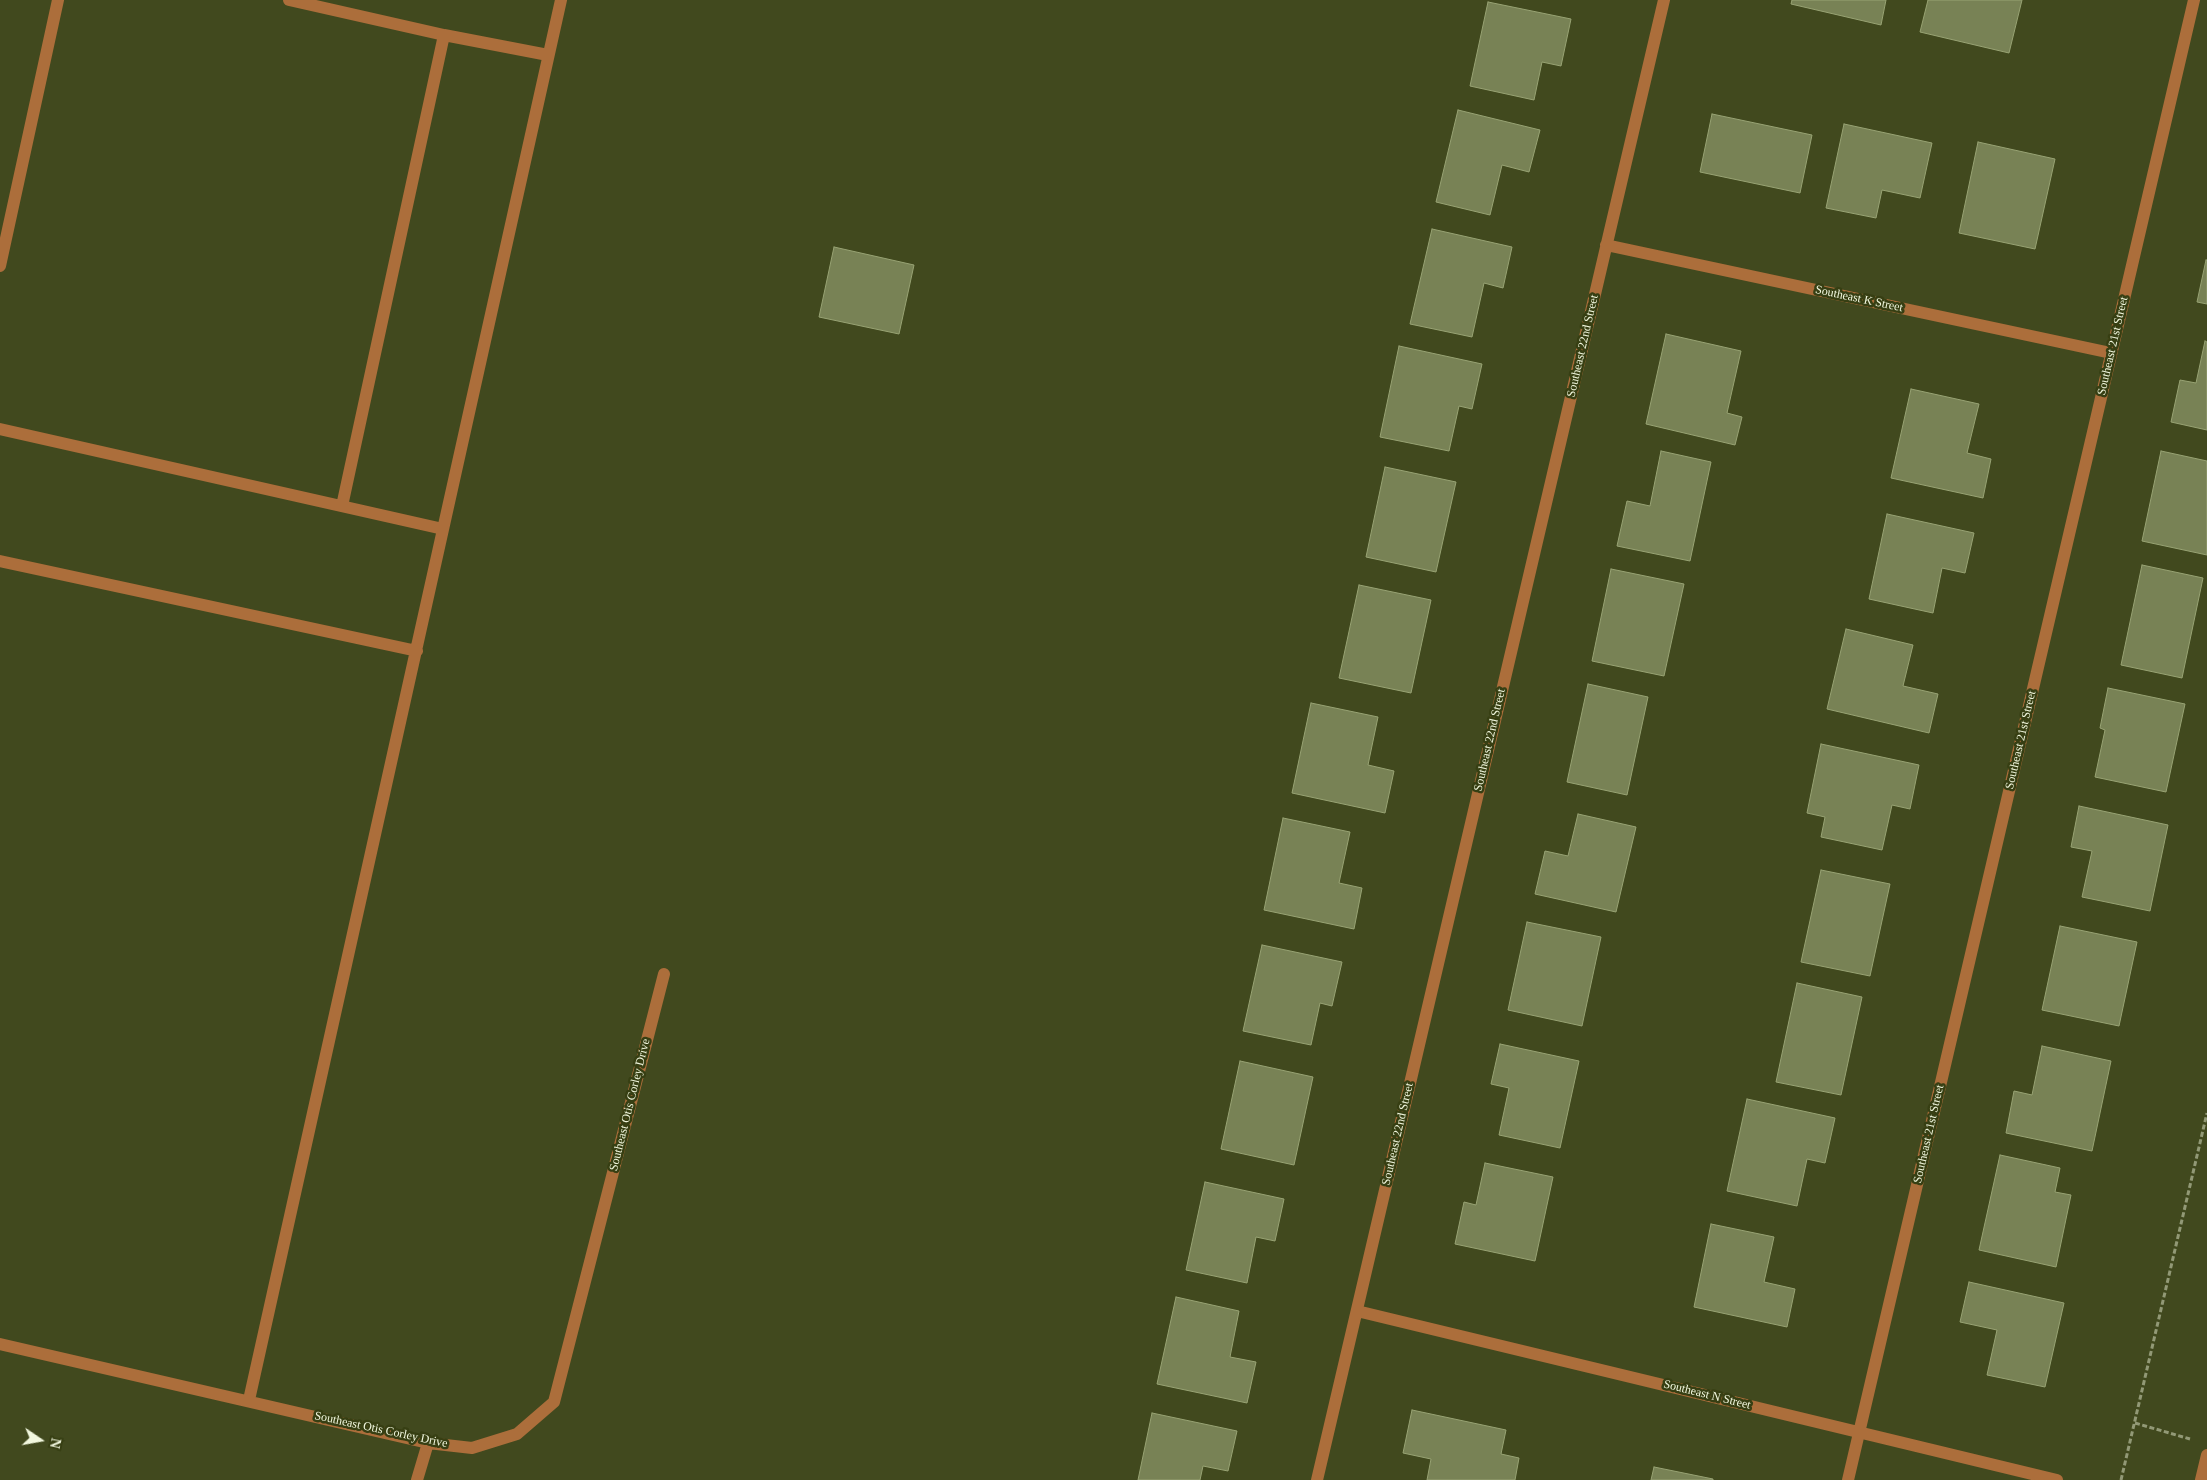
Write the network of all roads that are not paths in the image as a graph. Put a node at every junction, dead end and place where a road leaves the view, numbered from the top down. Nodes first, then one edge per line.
1 (58, 0) edge
2 (289, 0) edge
3 (560, 0) edge
4 (1664, 0) edge
5 (2194, 0) edge
6 (444, 35) junction
7 (548, 55) junction
8 (1606, 245) junction
9 (0, 266) edge
10 (2111, 353) junction
11 (0, 429) edge
12 (342, 506) junction
13 (443, 529) junction
14 (0, 562) edge
15 (417, 650) junction
16 (664, 974) dead end
17 (1357, 1311) junction
18 (0, 1344) edge
19 (249, 1400) junction
20 (1859, 1432) junction
21 (428, 1443) junction
22 (2207, 1455) edge
23 (417, 1480) edge
24 (1317, 1480) edge
25 (1848, 1480) edge
26 (2057, 1480) edge
27 (2201, 1480) edge

1 - 9 street
2 - 6 street
3 - 7 street
4 - 8 street, Southeast 22nd Street
5 - 10 street, Southeast 21st Street
6 - 7 street
6 - 12 street
7 - 13 street
8 - 10 street, Southeast K Street
8 - 17 street, Southeast 22nd Street
10 - 20 street, Southeast 21st Street
11 - 12 street
12 - 13 street
13 - 15 street
14 - 15 street
15 - 19 street
16 - 21 street, Southeast Otis Corley Drive
17 - 20 street, Southeast N Street
17 - 24 street, Southeast 22nd Street
18 - 19 street, Southeast Otis Corley Drive
19 - 21 street, Southeast Otis Corley Drive
20 - 25 street, Southeast 21st Street
20 - 26 street, Southeast N Street
21 - 23 street
22 - 27 street

